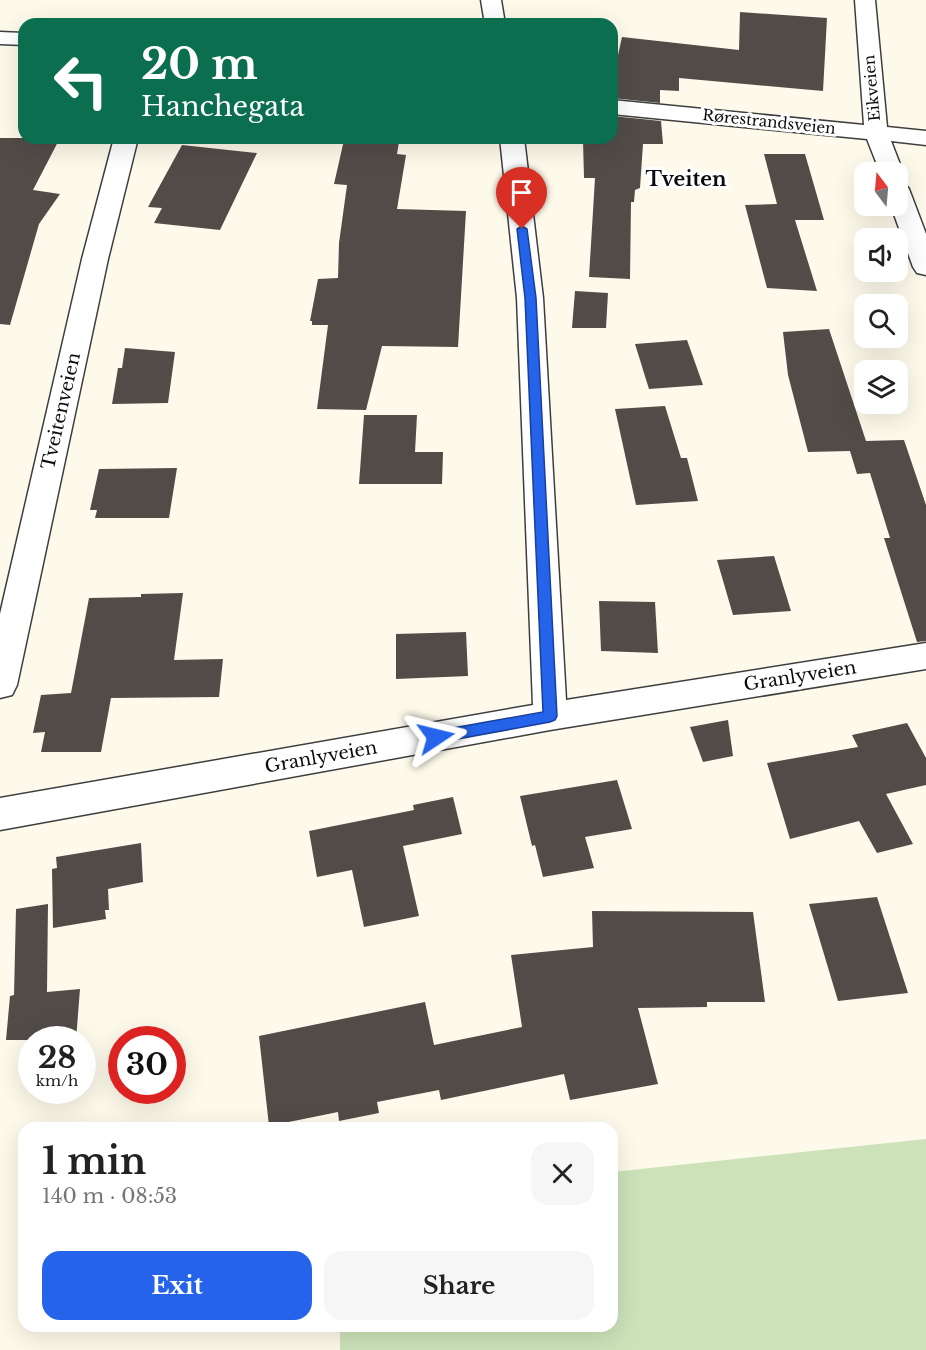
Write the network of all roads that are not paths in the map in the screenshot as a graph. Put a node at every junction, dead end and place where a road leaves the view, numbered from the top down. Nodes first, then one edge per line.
1 (491, 0) edge
2 (865, 0) edge
3 (494, 18) edge
4 (0, 38) edge
5 (18, 39) edge
6 (618, 108) edge
7 (876, 132) junction
8 (926, 138) edge
9 (124, 144) edge
10 (513, 144) edge
11 (887, 162) edge
12 (907, 216) edge
13 (926, 267) edge
14 (926, 657) edge
15 (0, 685) edge
16 (550, 716) junction
17 (0, 814) edge

1 - 3 street
2 - 7 street, Eikveien
4 - 5 street
6 - 7 street, Rørestrandsveien
7 - 8 street, Rørestrandsveien
7 - 11 street, Eikveien
9 - 15 street, Tveitenveien
10 - 16 street
12 - 13 street
14 - 16 street, Granlyveien
16 - 17 street, Granlyveien

